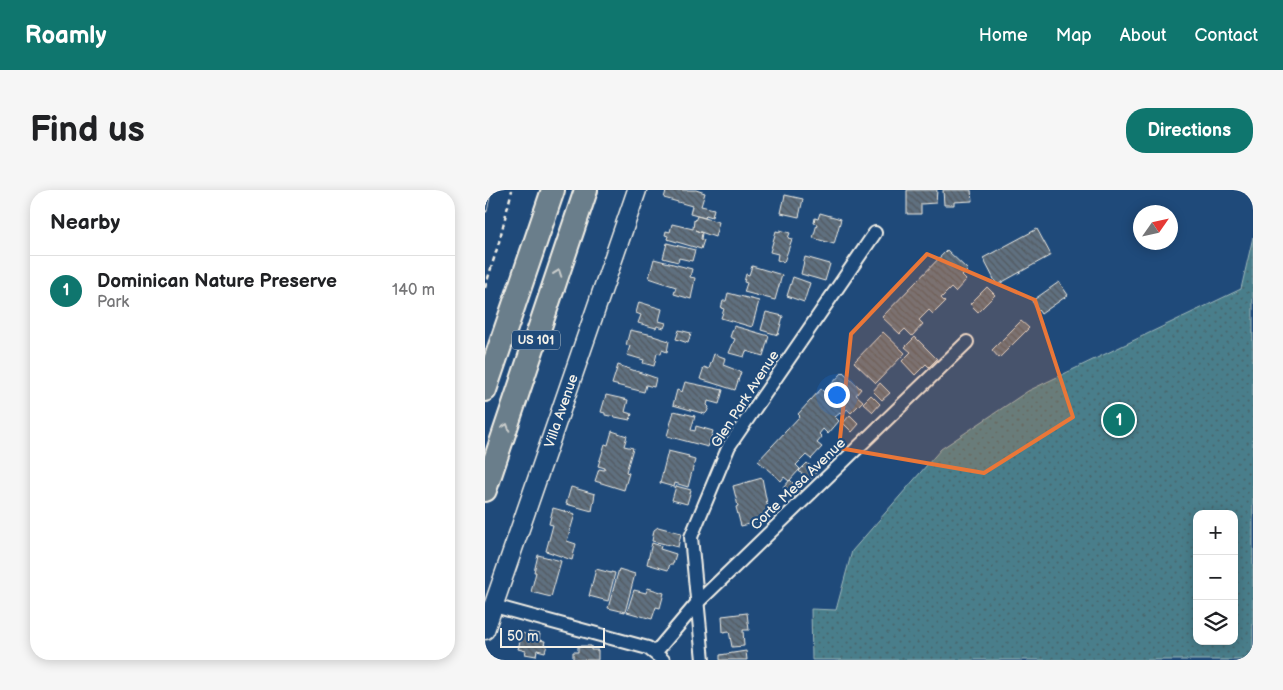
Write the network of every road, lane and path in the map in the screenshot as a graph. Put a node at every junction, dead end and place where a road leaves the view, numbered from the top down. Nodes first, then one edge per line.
1 (512, 190) edge
2 (537, 190) edge
3 (553, 190) edge
4 (586, 190) edge
5 (637, 190) edge
6 (875, 232) dead end
7 (485, 288) edge
8 (517, 298) junction
9 (967, 342) dead end
10 (485, 390) edge
11 (485, 490) edge
12 (698, 602) junction
13 (494, 606) junction
14 (485, 630) edge
15 (659, 656) edge
16 (703, 660) edge

1 - 7 path
2 - 8 highway
3 - 8 highway, US 101
11 -> 4 highway, US 101
5 - 13 street, Villa Avenue
6 - 12 street, Glen Park Avenue
8 - 10 highway, US 101
9 - 12 street, Corte Mesa Avenue
12 - 15 street, Corte Mesa Avenue
12 - 16 street, Glen Park Avenue
13 - 14 street, Villa Avenue
13 - 15 street

